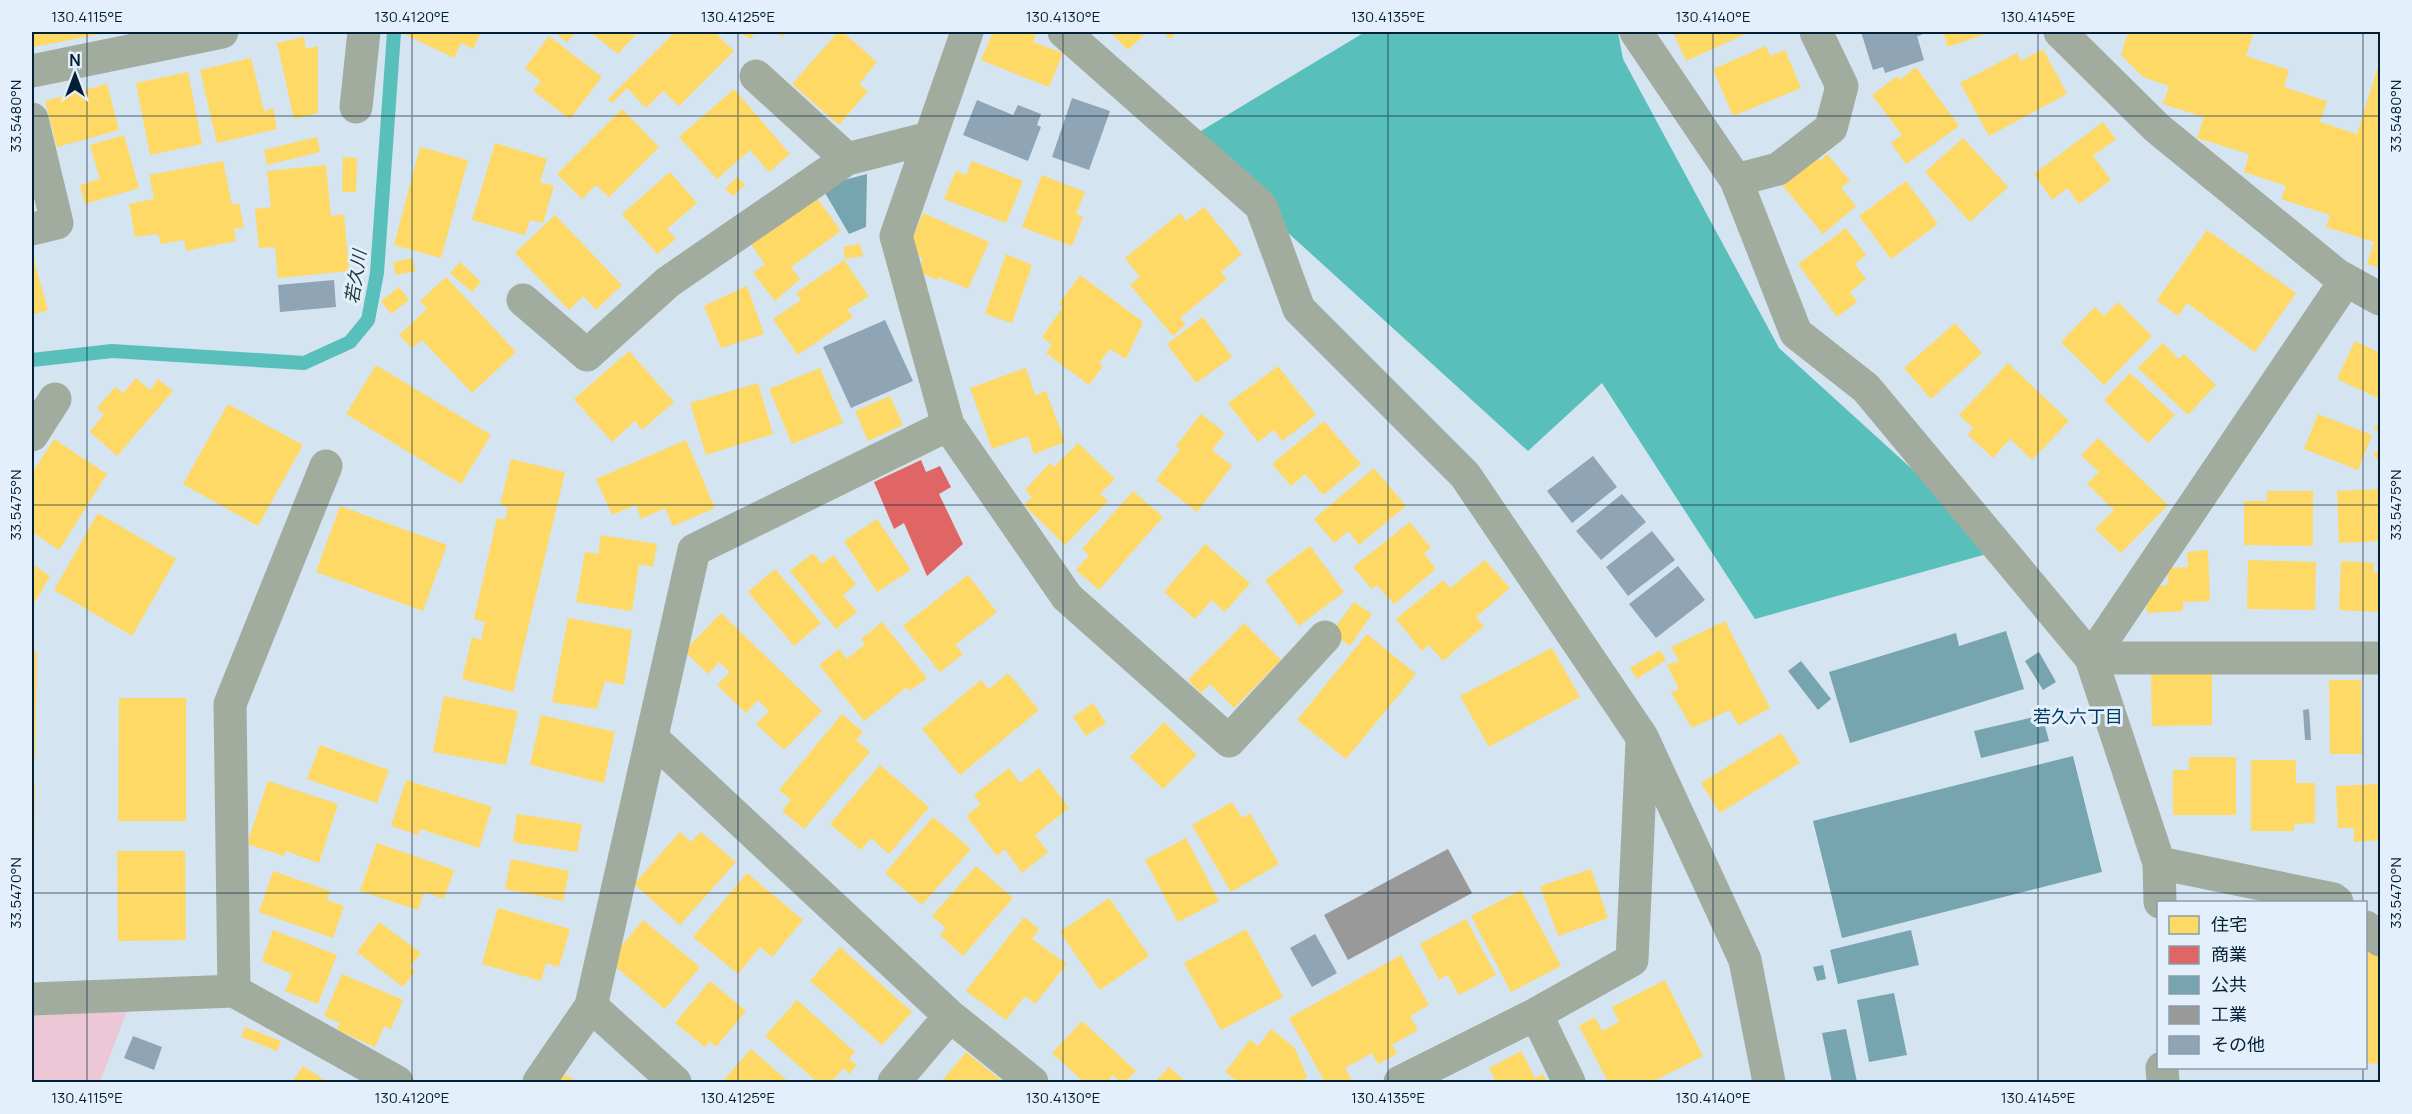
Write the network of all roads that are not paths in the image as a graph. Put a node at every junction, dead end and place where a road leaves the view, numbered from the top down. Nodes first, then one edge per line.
1 (222, 32) edge
2 (364, 32) edge
3 (967, 32) edge
4 (1064, 32) edge
5 (1636, 32) edge
6 (1816, 32) edge
7 (2060, 32) edge
8 (32, 71) edge
9 (756, 76) dead end
10 (356, 107) dead end
11 (32, 119) edge
12 (929, 138) junction
13 (848, 159) junction
14 (1736, 180) junction
15 (32, 230) edge
16 (2346, 280) junction
17 (2380, 299) edge
18 (523, 300) dead end
19 (56, 399) dead end
20 (948, 425) junction
21 (32, 435) edge
22 (326, 466) dead end
23 (1325, 637) dead end
24 (2091, 658) junction
25 (2380, 658) edge
26 (1642, 737) junction
27 (652, 738) junction
28 (2159, 862) junction
29 (2160, 901) edge
30 (2335, 901) edge
31 (2367, 928) edge
32 (2380, 940) edge
33 (234, 991) junction
34 (32, 999) edge
35 (591, 1006) junction
36 (1536, 1014) junction
37 (950, 1016) junction
38 (397, 1083) edge
39 (539, 1083) edge
40 (675, 1083) edge
41 (894, 1083) edge
42 (1032, 1083) edge
43 (1400, 1083) edge
44 (1569, 1083) edge
45 (1769, 1083) edge

1 - 8 street
2 - 10 street
3 - 12 street
4 - 26 street
5 - 14 street
6 - 14 street
7 - 16 street
9 - 13 street
11 - 15 street
12 - 13 street
12 - 20 street
13 - 18 street
14 - 24 street
16 - 17 street
16 - 24 street
19 - 21 street
20 - 23 street
20 - 27 street
22 - 33 street
24 - 25 street
24 - 28 street
26 - 36 street
26 - 45 street
27 - 35 street
27 - 37 street
28 - 29 street
28 - 30 street
31 - 32 street
33 - 34 street
33 - 38 street
35 - 39 street
35 - 40 street
36 - 43 street
36 - 44 street
37 - 41 street
37 - 42 street

